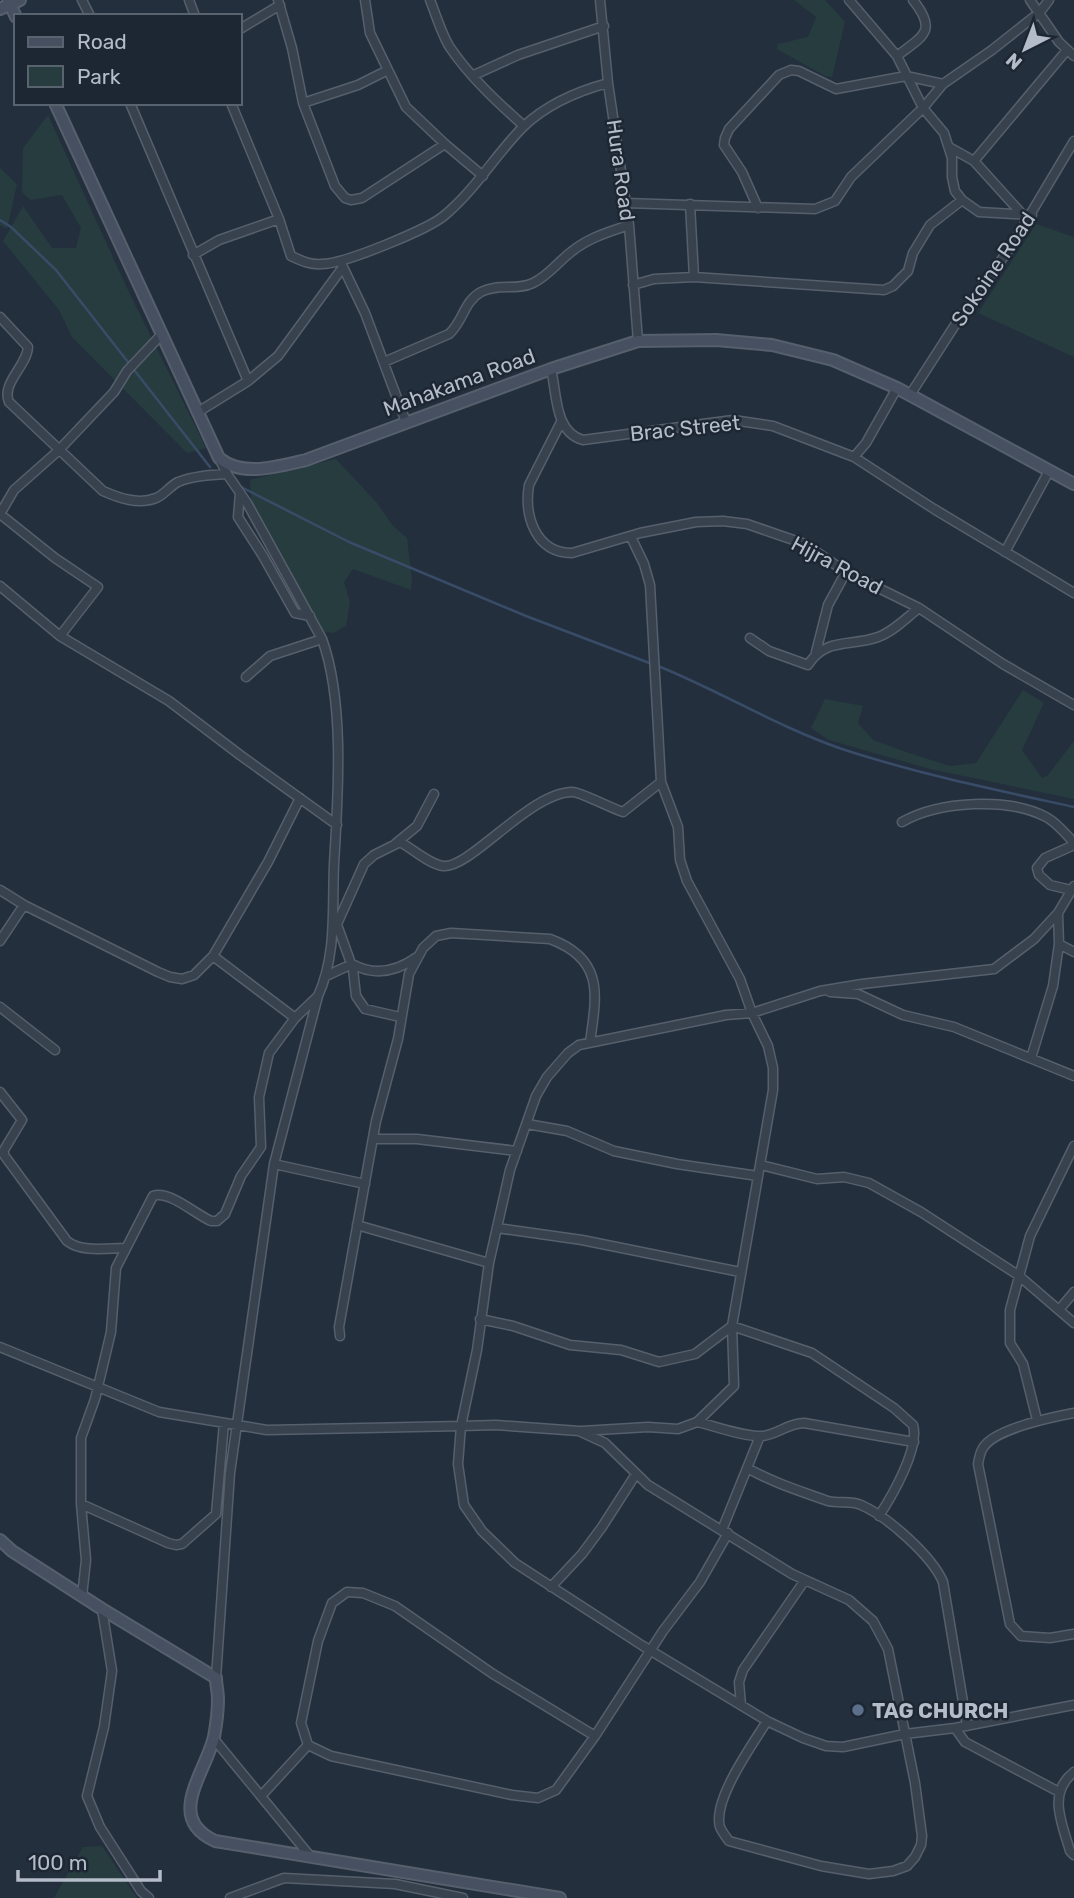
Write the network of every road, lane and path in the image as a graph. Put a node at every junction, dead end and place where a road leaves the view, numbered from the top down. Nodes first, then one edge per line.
1 (365, 0) edge
2 (430, 0) edge
3 (600, 0) edge
4 (849, 0) edge
5 (913, 0) edge
6 (1030, 0) edge
7 (1049, 0) edge
8 (279, 2) edge
9 (1040, 12) junction
10 (604, 26) junction
11 (242, 28) edge
12 (1067, 50) junction
13 (897, 56) junction
14 (1074, 57) edge
15 (388, 70) junction
16 (474, 75) junction
17 (906, 76) junction
18 (608, 83) junction
19 (943, 84) junction
20 (303, 103) junction
21 (56, 105) edge
22 (131, 105) edge
23 (232, 105) edge
24 (923, 108) junction
25 (524, 126) junction
26 (1074, 141) edge
27 (444, 144) junction
28 (949, 147) junction
29 (974, 161) junction
30 (483, 176) junction
31 (962, 200) junction
32 (625, 203) junction
33 (690, 204) junction
34 (758, 208) junction
35 (1022, 214) junction
36 (1032, 215) junction
37 (279, 219) junction
38 (629, 225) junction
39 (193, 255) junction
40 (342, 265) junction
41 (694, 277) junction
42 (634, 285) junction
43 (0, 317) edge
44 (162, 334) junction
45 (638, 341) junction
46 (384, 362) junction
47 (551, 369) junction
48 (248, 381) junction
49 (897, 388) junction
50 (910, 395) junction
51 (198, 412) junction
52 (406, 422) junction
53 (561, 422) junction
54 (58, 451) junction
55 (854, 457) junction
56 (219, 458) junction
57 (1049, 471) junction
58 (227, 474) junction
59 (1074, 484) edge
60 (240, 493) junction
61 (631, 537) junction
62 (1005, 552) junction
63 (846, 572) junction
64 (0, 586) edge
65 (1074, 593) edge
66 (919, 608) junction
67 (310, 616) junction
68 (60, 636) junction
69 (750, 638) dead end
70 (322, 639) junction
71 (816, 652) junction
72 (246, 677) dead end
73 (1074, 705) edge
74 (660, 782) junction
75 (434, 794) dead end
76 (300, 798) junction
77 (902, 822) dead end
78 (337, 825) junction
79 (1074, 844) edge
80 (390, 848) junction
81 (1073, 888) edge
82 (0, 890) edge
83 (24, 905) junction
84 (332, 910) junction
85 (1058, 913) junction
86 (337, 924) junction
87 (0, 941) edge
88 (1059, 944) junction
89 (1074, 952) edge
90 (213, 956) junction
91 (419, 956) junction
92 (352, 964) junction
93 (326, 976) junction
94 (820, 991) junction
95 (318, 996) junction
96 (0, 1007) edge
97 (752, 1013) junction
98 (400, 1017) junction
99 (295, 1018) junction
100 (590, 1042) junction
101 (55, 1050) dead end
102 (1031, 1058) junction
103 (1074, 1076) edge
104 (0, 1092) edge
105 (527, 1124) junction
106 (373, 1139) junction
107 (1074, 1146) edge
108 (517, 1151) junction
109 (274, 1164) junction
110 (761, 1165) junction
111 (758, 1176) junction
112 (365, 1184) junction
113 (357, 1225) junction
114 (497, 1228) junction
115 (126, 1248) junction
116 (489, 1263) junction
117 (740, 1272) junction
118 (1018, 1275) junction
119 (1074, 1292) edge
120 (1059, 1310) junction
121 (480, 1319) junction
122 (1074, 1323) edge
123 (732, 1326) junction
124 (340, 1336) dead end
125 (0, 1347) edge
126 (98, 1389) junction
127 (1074, 1413) edge
128 (1037, 1420) junction
129 (697, 1422) junction
130 (224, 1423) junction
131 (236, 1425) junction
132 (461, 1426) junction
133 (579, 1431) junction
134 (760, 1436) junction
135 (914, 1443) junction
136 (747, 1468) junction
137 (636, 1474) junction
138 (81, 1504) junction
139 (879, 1516) junction
140 (725, 1532) junction
141 (0, 1540) edge
142 (805, 1580) junction
143 (551, 1587) junction
144 (82, 1596) junction
145 (102, 1609) junction
146 (1074, 1634) edge
147 (652, 1651) junction
148 (216, 1678) junction
149 (1074, 1704) edge
150 (741, 1705) junction
151 (767, 1721) junction
152 (967, 1726) junction
153 (955, 1728) junction
154 (905, 1734) junction
155 (596, 1736) junction
156 (214, 1739) junction
157 (308, 1745) junction
158 (1074, 1772) edge
159 (1059, 1792) junction
160 (261, 1796) junction
161 (1074, 1855) edge
162 (310, 1856) junction
163 (492, 1892) edge
164 (149, 1898) edge
165 (230, 1898) edge
166 (463, 1898) edge
167 (561, 1898) edge

1 - 15 street
2 - 16 street
3 - 10 street, Hura Road
4 - 13 street
5 - 13 street
6 - 9 street
7 - 9 street
8 - 11 street
8 - 20 street
9 - 12 street
9 - 19 street
10 - 16 street
10 - 18 street, Hura Road
12 - 14 street
12 - 29 street
13 - 17 street
15 - 20 street
15 - 27 street
16 - 25 street
17 - 19 street
17 - 24 street
17 - 34 street
18 - 25 street
18 - 32 street, Hura Road
19 - 24 street
20 - 27 street
21 - 44 street
22 - 39 street
23 - 37 street
24 - 28 street
24 - 34 street
25 - 30 street
26 - 36 street, Sokoine Road
27 - 30 street
28 - 29 street
28 - 31 street
29 - 35 street
30 - 40 street
31 - 35 street
31 - 41 street
32 - 33 street
32 - 38 street, Hura Road
33 - 34 street
33 - 41 street
35 - 36 street
36 - 50 street, Sokoine Road
37 - 39 street
37 - 40 street
38 - 42 street, Hura Road
38 - 46 street
39 - 48 street
40 - 46 street
40 - 48 street
41 - 42 street
42 - 45 street, Hura Road
43 - 54 street
44 - 51 street
44 - 54 street
45 - 47 street, Mahakama Road
45 - 49 street, Mahakama Road
46 - 52 street
47 - 52 street, Mahakama Road
47 - 53 street
48 - 51 street
49 - 50 street, Mahakama Road
49 - 55 street
50 - 57 street, Mahakama Road
51 - 56 street
52 - 56 street, Mahakama Road
53 - 55 street, Brac Street
53 - 61 street, Hijra Road
54 - 58 street
54 - 68 street
55 - 62 street, Brac Street
56 - 58 street
57 - 59 street, Mahakama Road
57 - 62 street
58 - 60 street
60 - 67 street
60 - 67 street
61 - 63 street, Hijra Road
61 - 74 street
62 - 65 street, Brac Street
63 - 66 street, Hijra Road
63 - 71 street
64 - 68 street
66 - 71 street
66 - 73 street, Hijra Road
67 - 70 street
68 - 76 street
69 - 71 street
70 - 72 street
70 - 78 street
74 - 80 street
74 - 97 street
75 - 80 street
76 - 78 street
76 - 90 street
77 - 79 street
78 - 84 street
79 - 81 street
80 - 86 street
81 - 85 street
82 - 83 street
83 - 87 street
83 - 90 street
84 - 86 street
84 - 93 street
85 - 88 street
85 - 94 street
86 - 92 street
88 - 89 street
88 - 102 street
90 - 99 street
91 - 92 street
91 - 98 street
91 - 100 street
92 - 93 street
92 - 98 street
93 - 95 street
94 - 97 street
94 - 102 street
95 - 99 street
95 - 109 street
96 - 101 street
97 - 100 street
97 - 110 street
98 - 106 street
99 - 115 street
100 - 105 street
102 - 103 street
104 - 115 street
105 - 108 street
105 - 111 street
106 - 108 street
106 - 112 street
107 - 118 street
108 - 114 street
109 - 112 street
109 - 131 street
110 - 111 street
110 - 118 street
111 - 117 street
112 - 113 street
113 - 116 street
113 - 124 street
114 - 116 street
114 - 117 street
115 - 126 street
116 - 121 street
117 - 123 street
118 - 120 street
118 - 128 street
119 - 120 street
120 - 122 street
121 - 123 street
121 - 132 street
123 - 129 street
123 - 135 street
125 - 126 street
126 - 130 street
126 - 138 street
127 - 128 street
128 - 146 street
129 - 133 street
129 - 134 street
130 - 131 street
130 - 138 street
131 - 132 street
131 - 148 street
132 - 133 street
132 - 143 street
133 - 137 street
134 - 135 street
134 - 136 street
135 - 139 street
136 - 139 street
136 - 140 street
137 - 140 street
137 - 143 street
138 - 144 street
139 - 152 street
140 - 142 street
140 - 147 street
141 - 144 street
142 - 150 street
142 - 154 street
143 - 147 street
144 - 145 street
145 - 148 street
145 - 164 street
147 - 150 street
147 - 155 street
148 - 156 street
149 - 152 street
150 - 151 street
151 - 154 street
151 - 154 street
152 - 153 street
153 - 154 street
153 - 159 street
155 - 157 street
155 - 157 street
156 - 160 street
156 - 162 street
157 - 160 street
158 - 159 street
159 - 161 street
160 - 162 street
162 - 163 street
163 - 167 street
165 - 166 street

